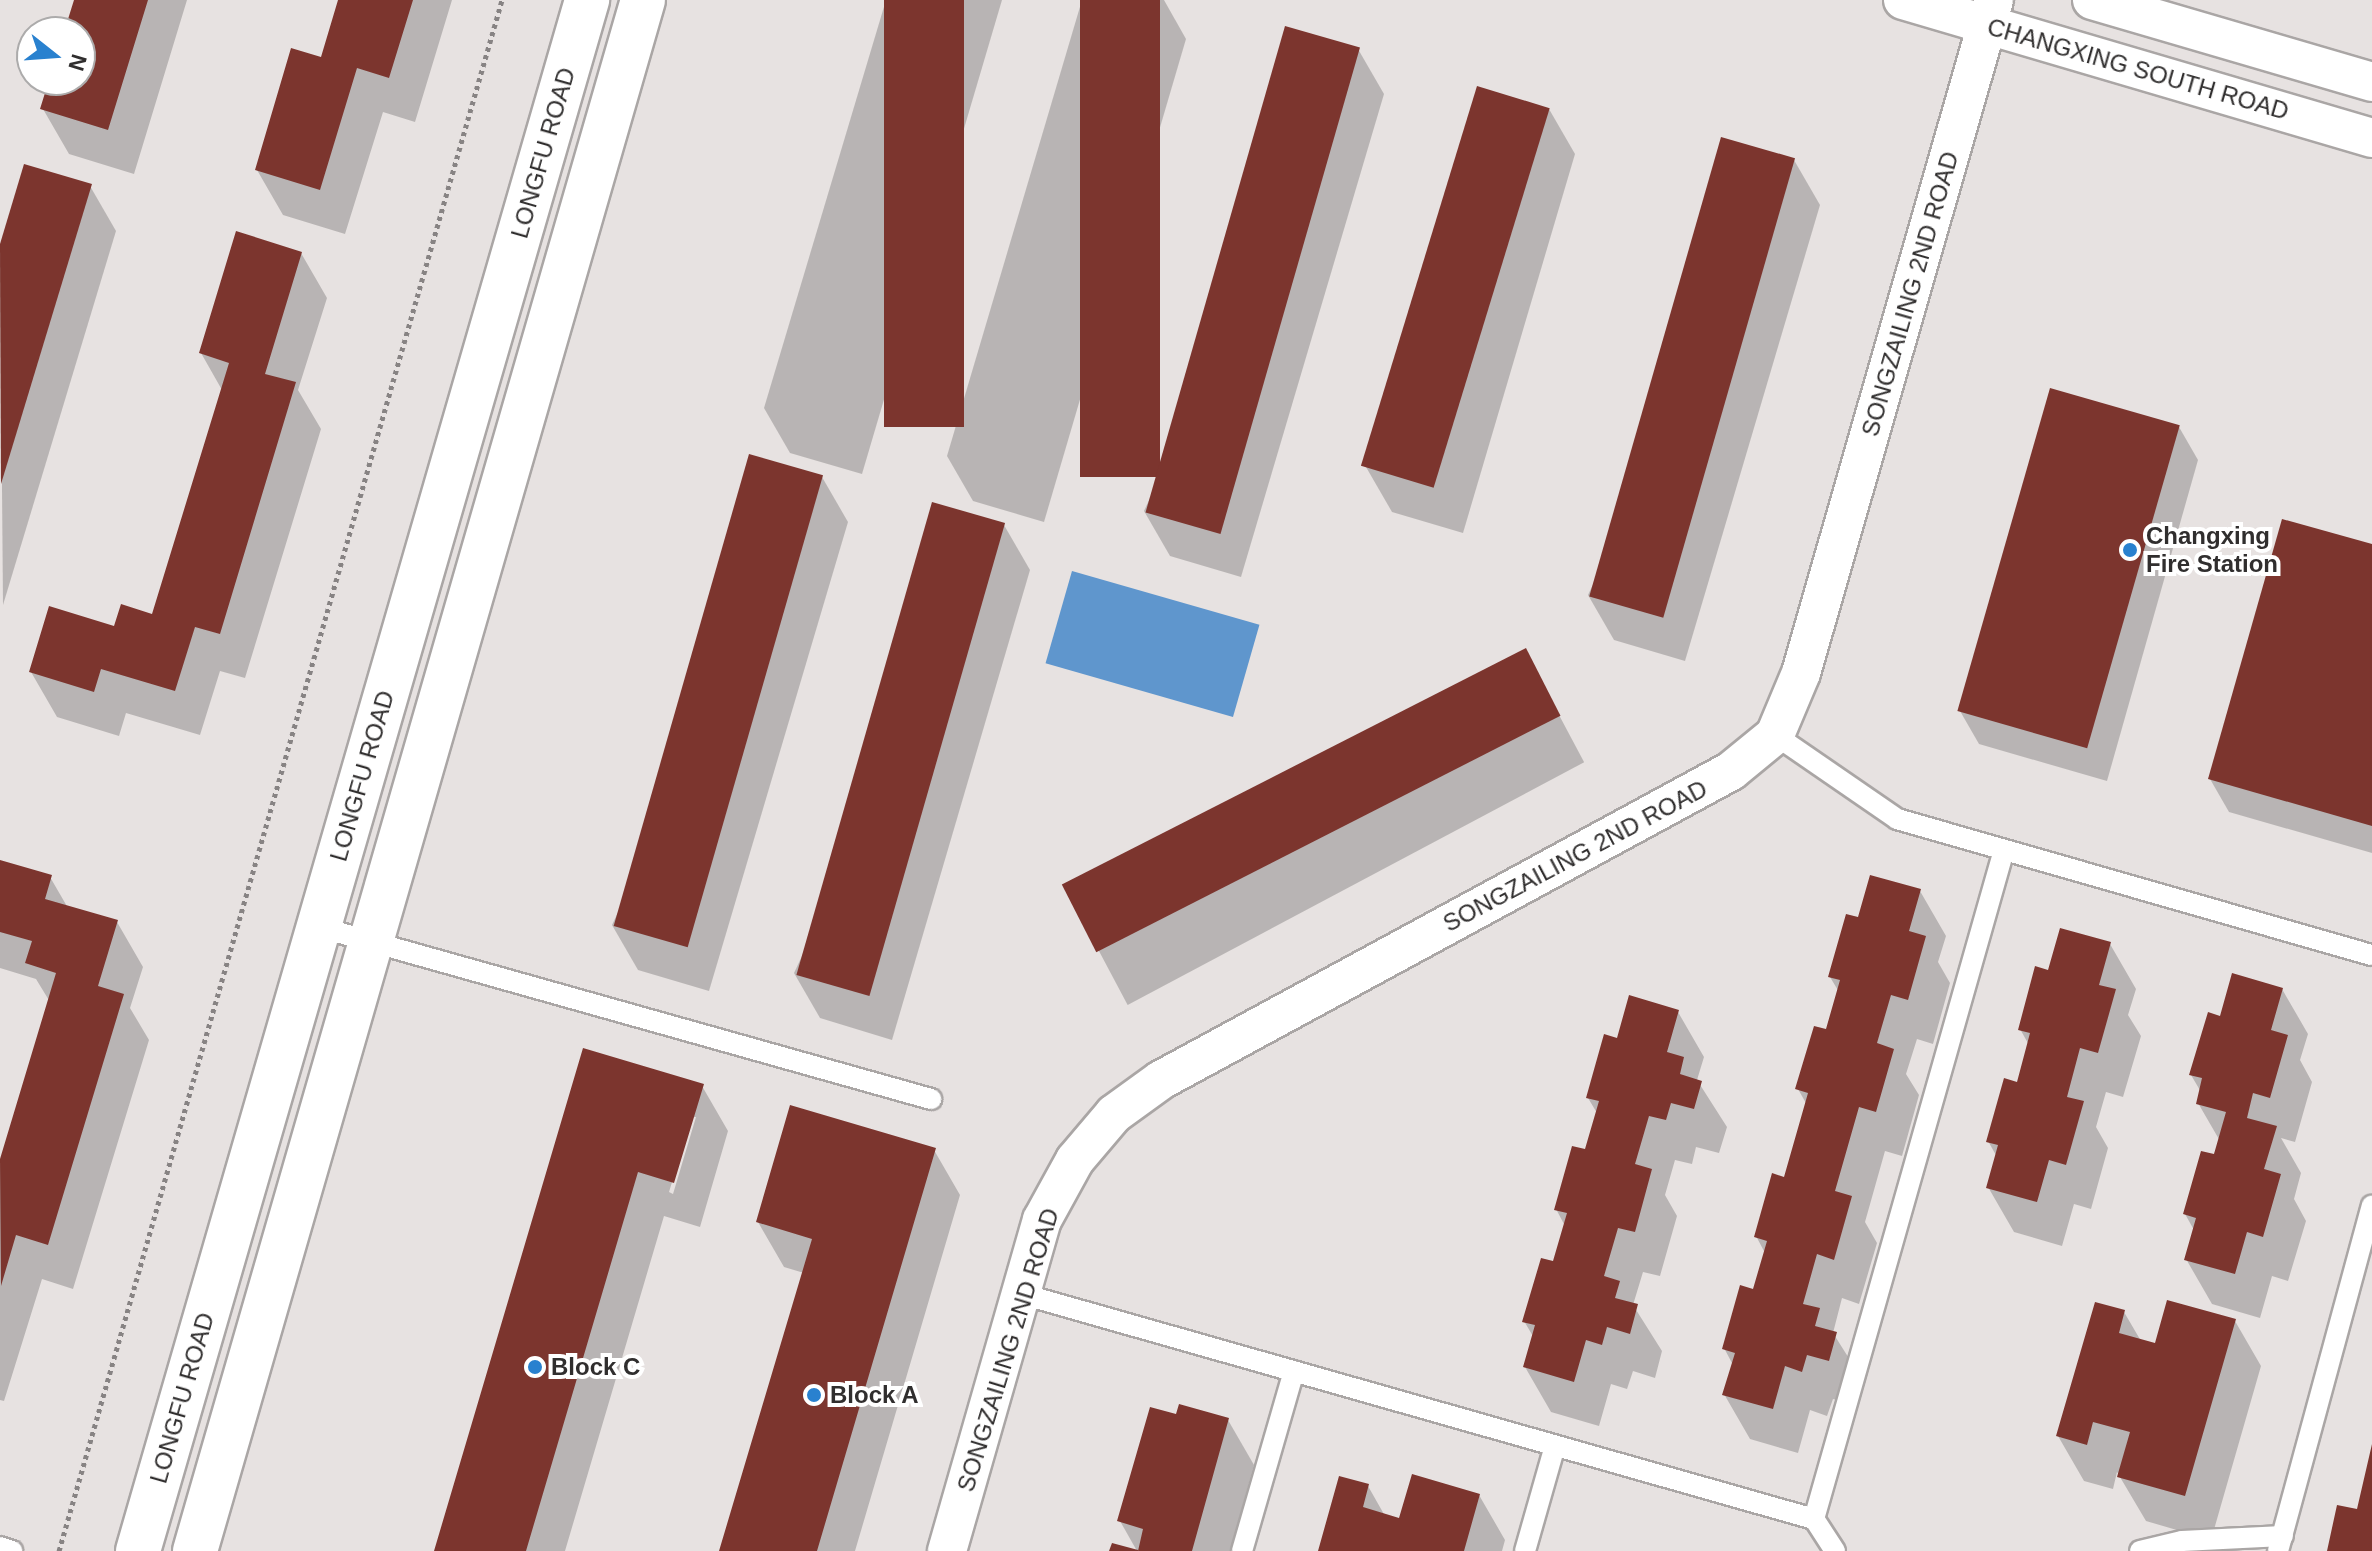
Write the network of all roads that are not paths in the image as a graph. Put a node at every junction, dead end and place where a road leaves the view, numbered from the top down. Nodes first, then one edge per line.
1 (587, 0) edge
2 (643, 0) edge
3 (1903, 0) edge
4 (2092, 0) edge
5 (1991, 12) edge
6 (2372, 82) edge
7 (2372, 138) edge
8 (1775, 735) junction
9 (2004, 850) junction
10 (319, 927) junction
11 (371, 941) junction
12 (2372, 955) edge
13 (931, 1099) dead end
14 (2372, 1206) edge
15 (1022, 1294) junction
16 (1294, 1371) junction
17 (1555, 1446) junction
18 (1814, 1519) junction
19 (2280, 1543) edge
20 (0, 1547) edge
21 (12, 1551) edge
22 (138, 1551) edge
23 (195, 1551) edge
24 (947, 1551) edge
25 (1242, 1551) edge
26 (1525, 1551) edge
27 (1835, 1551) edge
28 (2140, 1551) edge

1 - 10 street, LONGFU ROAD
2 - 11 street
3 - 5 street, CHANGXING SOUTH ROAD
4 - 6 street
5 - 7 street, CHANGXING SOUTH ROAD
5 - 8 street, SONGZAILING 2ND ROAD
8 - 9 lane
8 - 15 street, SONGZAILING 2ND ROAD
9 - 12 lane
9 - 18 lane
10 - 11 lane
10 - 22 street, LONGFU ROAD
11 - 13 lane
11 - 23 street
14 - 19 lane
15 - 16 lane
15 - 24 street, SONGZAILING 2ND ROAD
16 - 17 lane
16 - 25 lane
17 - 18 lane
17 - 26 lane
18 - 27 lane
19 - 28 lane
20 - 21 lane

